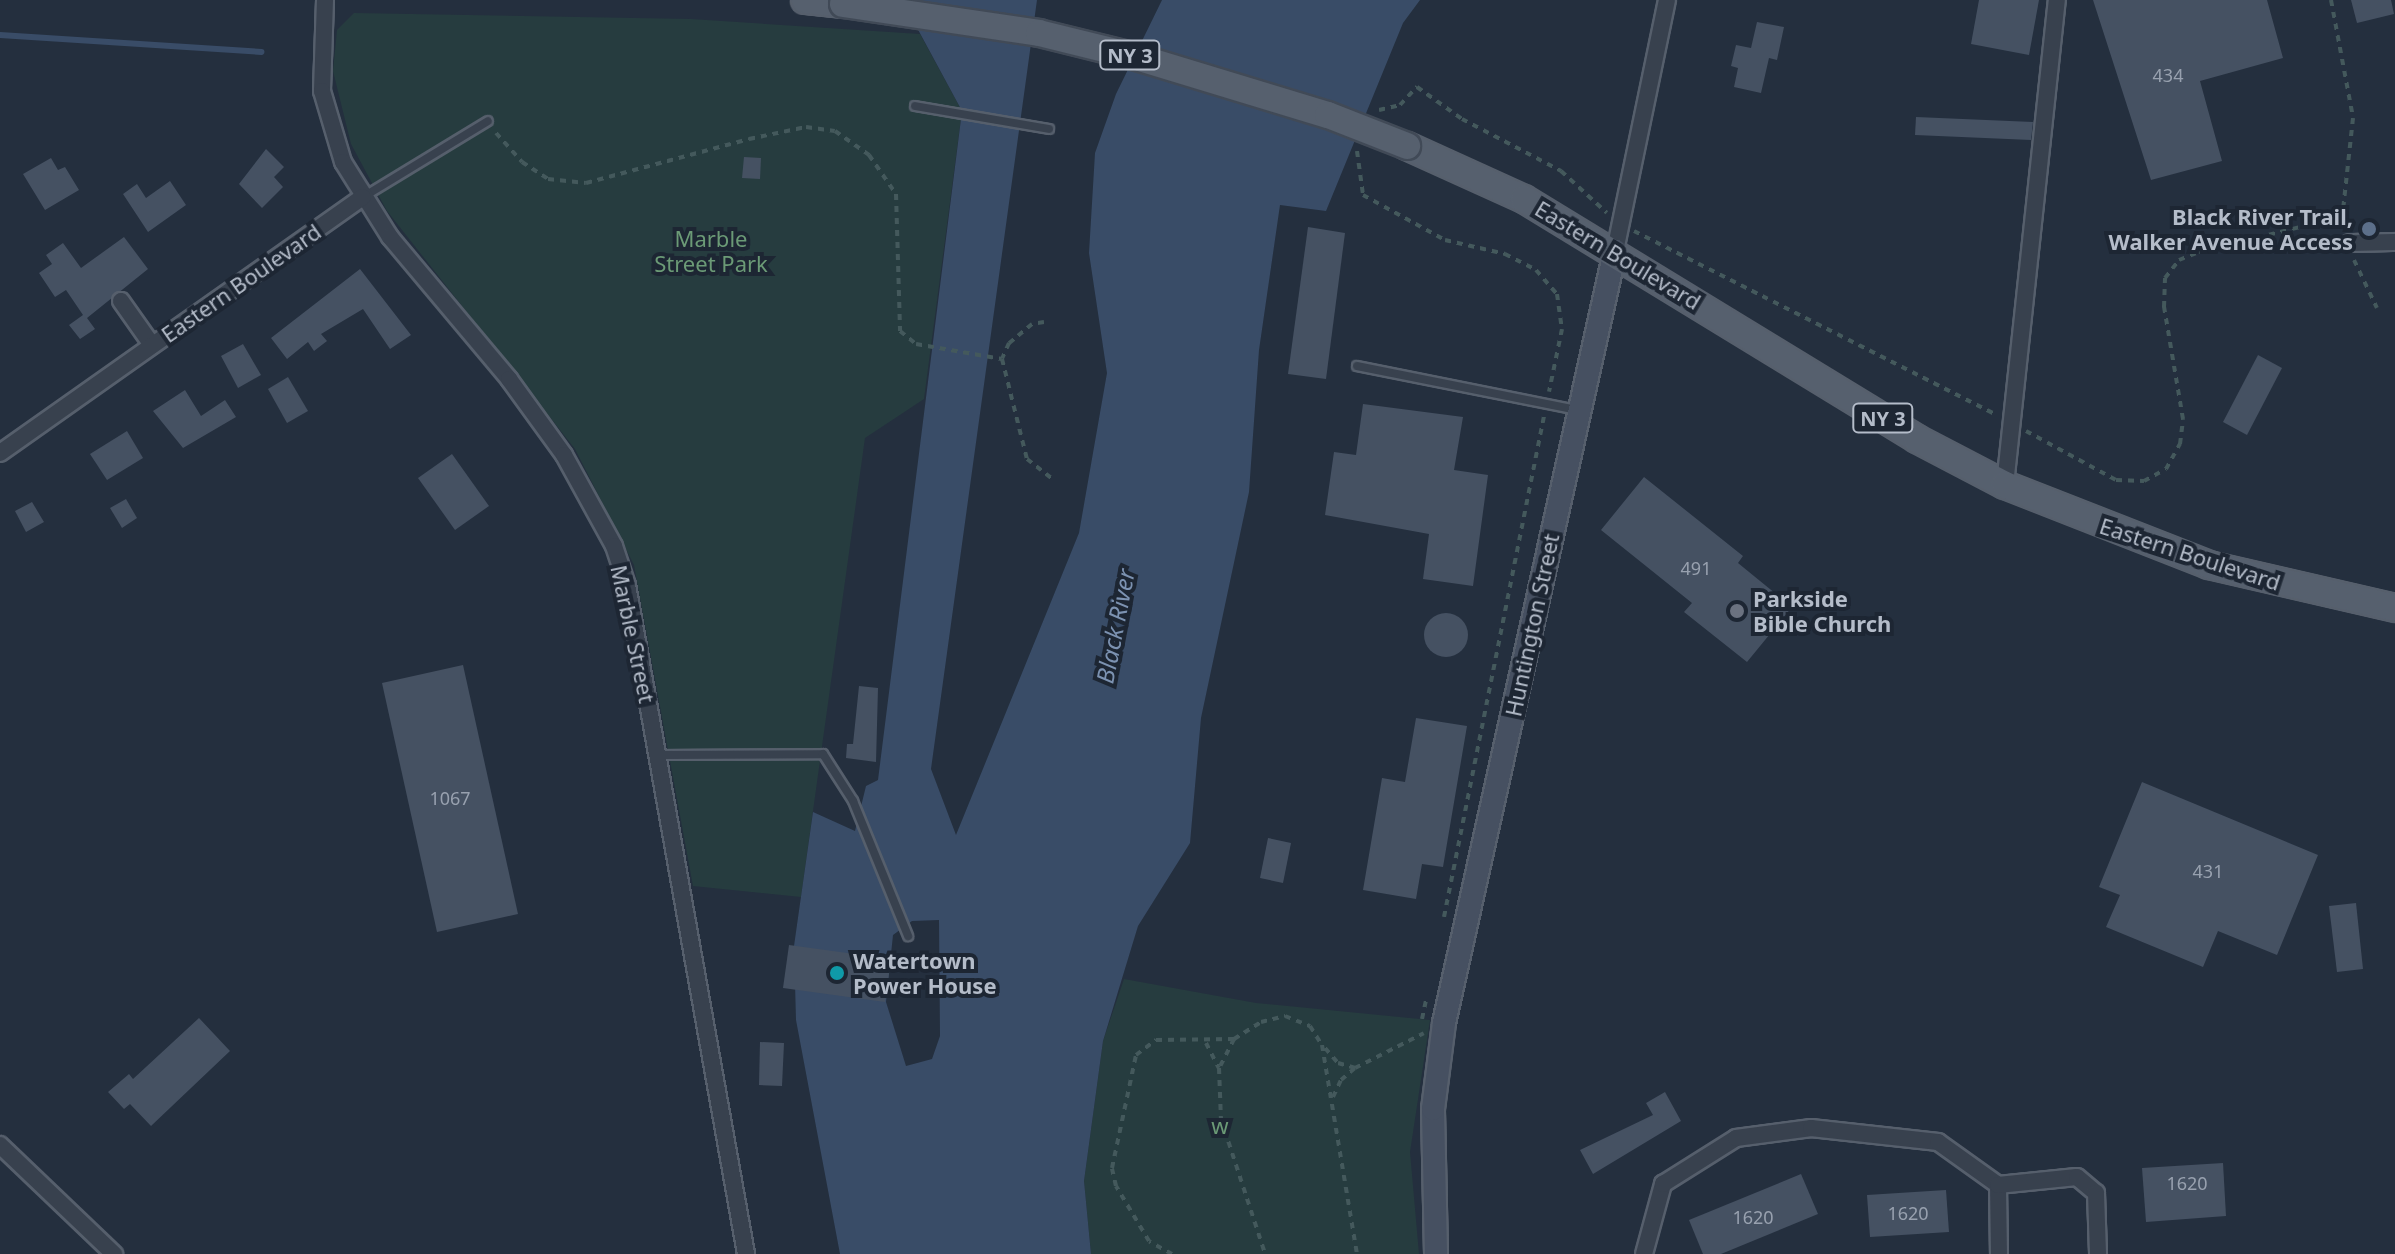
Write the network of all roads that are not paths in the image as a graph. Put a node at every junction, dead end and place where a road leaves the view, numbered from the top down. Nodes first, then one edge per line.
1 (325, 0) edge
2 (805, 0) edge
3 (1667, 0) edge
4 (2057, 0) edge
5 (915, 106) dead end
6 (488, 121) road end
7 (1049, 129) dead end
8 (363, 197) junction
9 (2395, 242) edge
10 (2350, 243) road end
11 (1615, 251) junction
12 (121, 301) dead end
13 (152, 345) junction
14 (1357, 366) dead end
15 (1579, 410) junction
16 (0, 453) edge
17 (2005, 485) junction
18 (2395, 608) edge
19 (657, 755) junction
20 (908, 936) dead end
21 (0, 1145) edge
22 (1998, 1185) junction
23 (114, 1254) edge
24 (746, 1254) edge
25 (1436, 1254) edge
26 (1644, 1254) edge
27 (1999, 1254) edge
28 (2098, 1254) edge

1 - 8 street, Marble Street
2 - 11 main road, Eastern Boulevard / NY 3, bridge
3 - 11 street, Huntington Street
4 - 17 street
5 - 7 lane
6 - 8 lane, Eastern Boulevard
8 - 13 street, Eastern Boulevard
8 - 19 street, Marble Street
9 - 10 street
11 - 15 street, Huntington Street
11 - 17 main road, Eastern Boulevard / NY 3
12 - 13 street
13 - 16 street, Eastern Boulevard
14 - 15 lane
15 - 25 street, Huntington Street
17 - 18 main road, Eastern Boulevard / NY 3
19 - 20 lane
19 - 24 street, Marble Street
21 - 23 street
22 - 26 street
22 - 27 street
22 - 28 street

